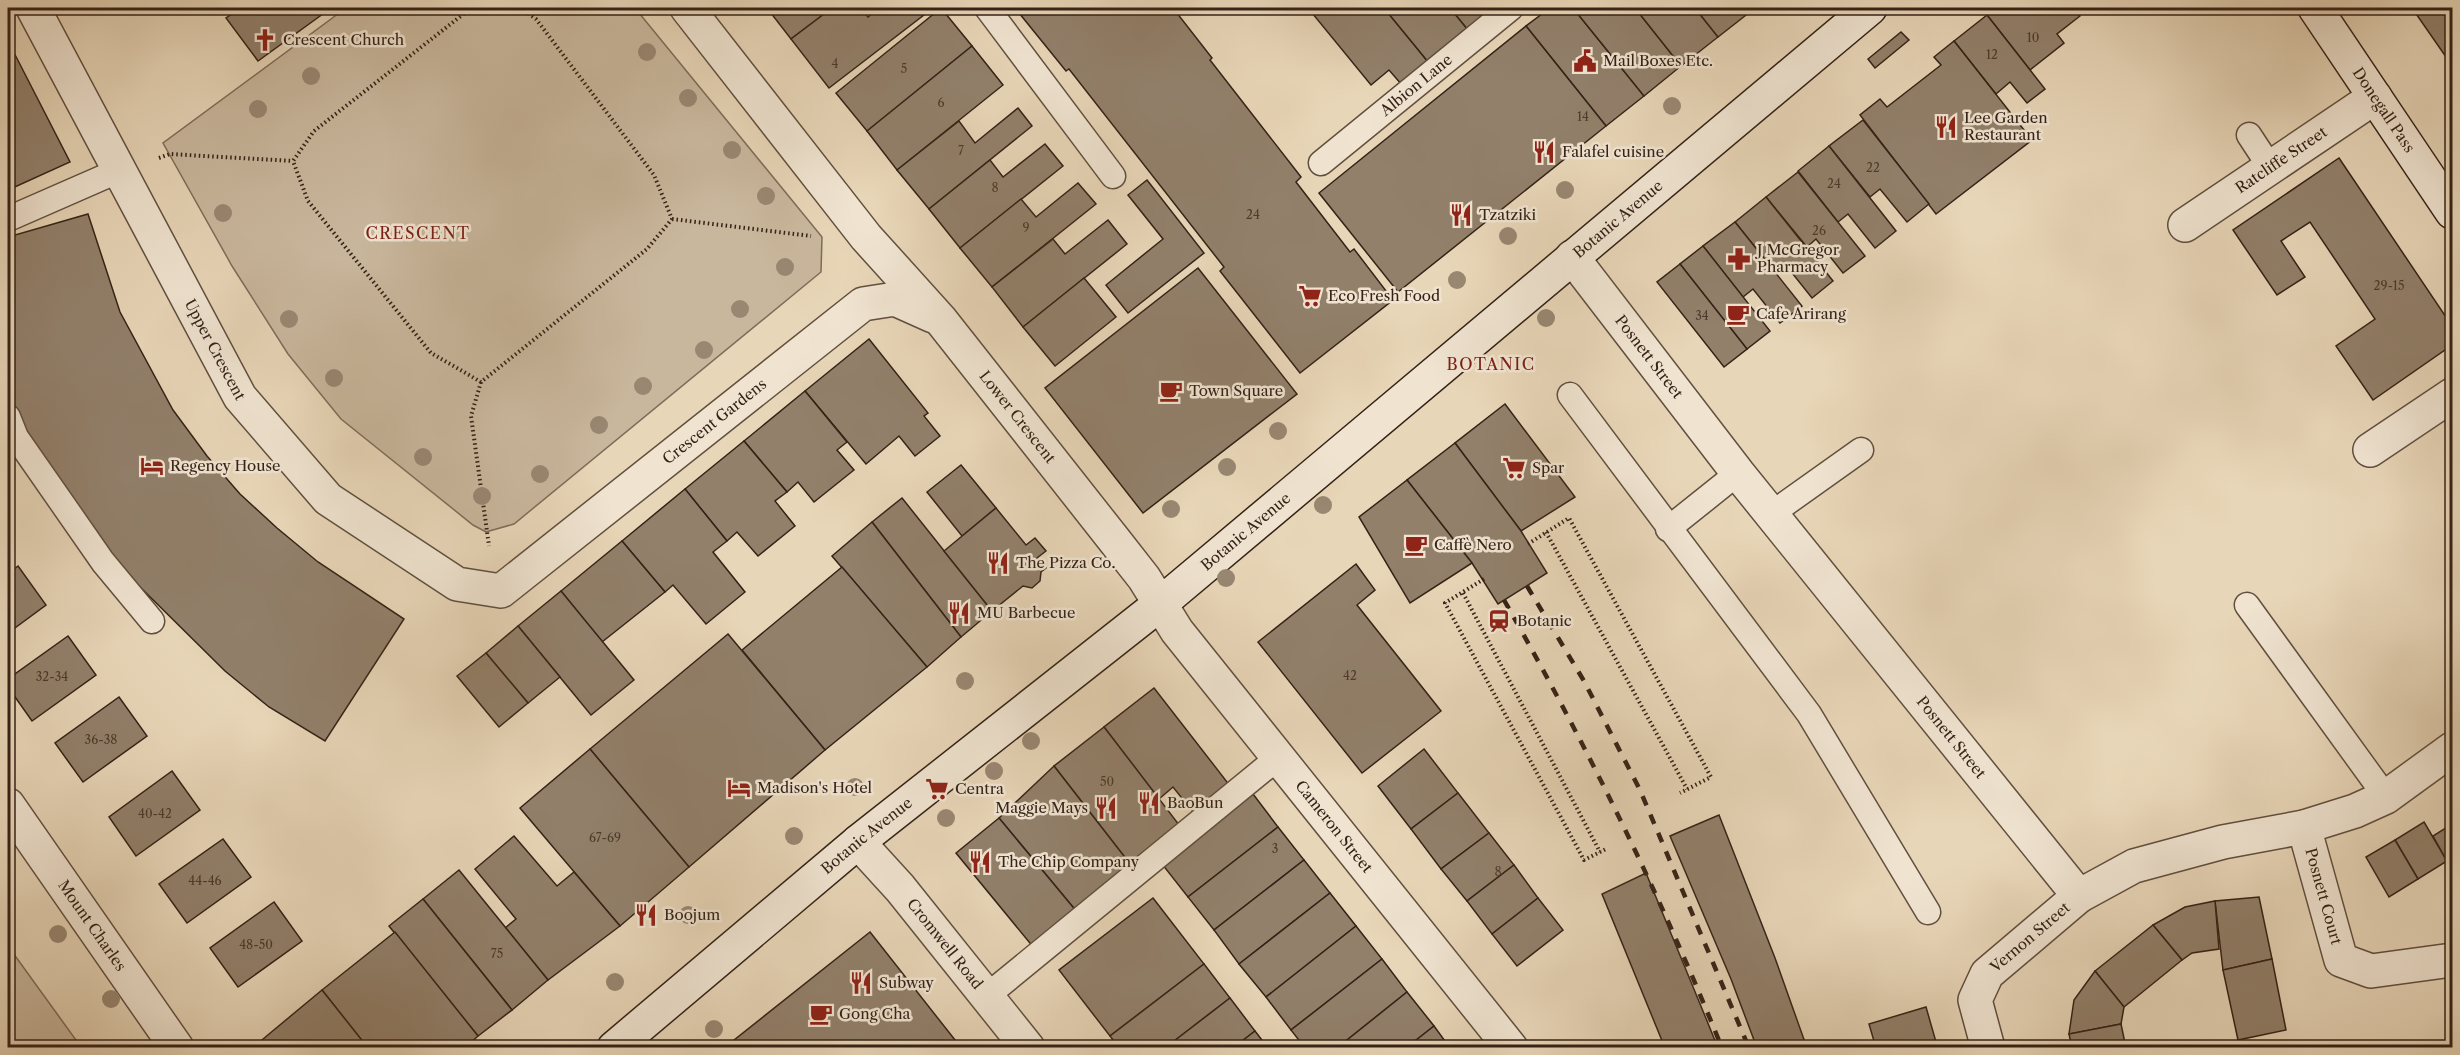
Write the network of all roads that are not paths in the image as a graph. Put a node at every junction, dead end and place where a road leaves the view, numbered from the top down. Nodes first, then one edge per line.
1 (687, 8) edge
2 (987, 8) edge
3 (1511, 8) edge
4 (1870, 8) edge
5 (2315, 8) edge
6 (40, 10) edge
7 (2375, 97) junction
8 (2249, 135) dead end
9 (1321, 162) dead end
10 (2270, 167) junction
11 (120, 170) junction
12 (1113, 176) dead end
13 (2452, 212) edge
14 (8, 219) edge
15 (2185, 225) dead end
16 (864, 234) junction
17 (1572, 257) junction
18 (863, 304) junction
19 (940, 319) junction
20 (1570, 395) dead end
21 (2452, 395) edge
22 (8, 417) edge
23 (1861, 450) dead end
24 (2370, 450) dead end
25 (1738, 473) junction
26 (1771, 514) junction
27 (1668, 529) junction
28 (501, 591) joint
29 (1160, 604) junction
30 (2247, 605) dead end
31 (152, 621) dead end
32 (2452, 749) edge
33 (1280, 756) junction
34 (2386, 797) junction
35 (8, 805) edge
36 (2304, 827) junction
37 (858, 842) junction
38 (2079, 896) junction
39 (1928, 912) dead end
40 (2452, 960) edge
41 (988, 995) junction
42 (177, 1047) edge
43 (614, 1047) edge
44 (1028, 1047) edge
45 (1511, 1047) edge
46 (1988, 1047) edge

1 - 16 street, Lower Crescent
2 - 12 lane
3 - 9 lane, Albion Lane
4 - 17 street, Botanic Avenue
5 - 7 street, Donegall Pass
6 - 11 street, Upper Crescent
7 - 10 street, Ratcliffe Street
7 - 13 street, Donegall Pass
8 - 10 lane
10 - 15 street, Ratcliffe Street
11 - 14 lane
11 - 28 street, Upper Crescent
16 - 18 street
16 - 19 street, Lower Crescent
17 - 25 street, Posnett Street
17 - 29 street, Botanic Avenue
18 - 19 street, Crescent Gardens
18 - 28 street, Crescent Gardens
19 - 29 street, Lower Crescent
20 - 27 lane
21 - 24 street
22 - 31 lane
23 - 26 lane
25 - 26 street, Posnett Street
25 - 27 lane
26 - 38 street, Posnett Street
27 - 39 lane
29 - 33 street, Cameron Street
29 - 37 street, Botanic Avenue
30 - 34 lane
32 - 34 street
33 - 41 lane
33 - 45 street, Cameron Street
34 - 36 street
35 - 42 street, Mount Charles
36 - 38 street
36 - 40 street, Posnett Court
37 - 41 street, Cromwell Road
37 - 43 street, Botanic Avenue
38 - 46 street, Vernon Street
41 - 44 street, Cromwell Road

